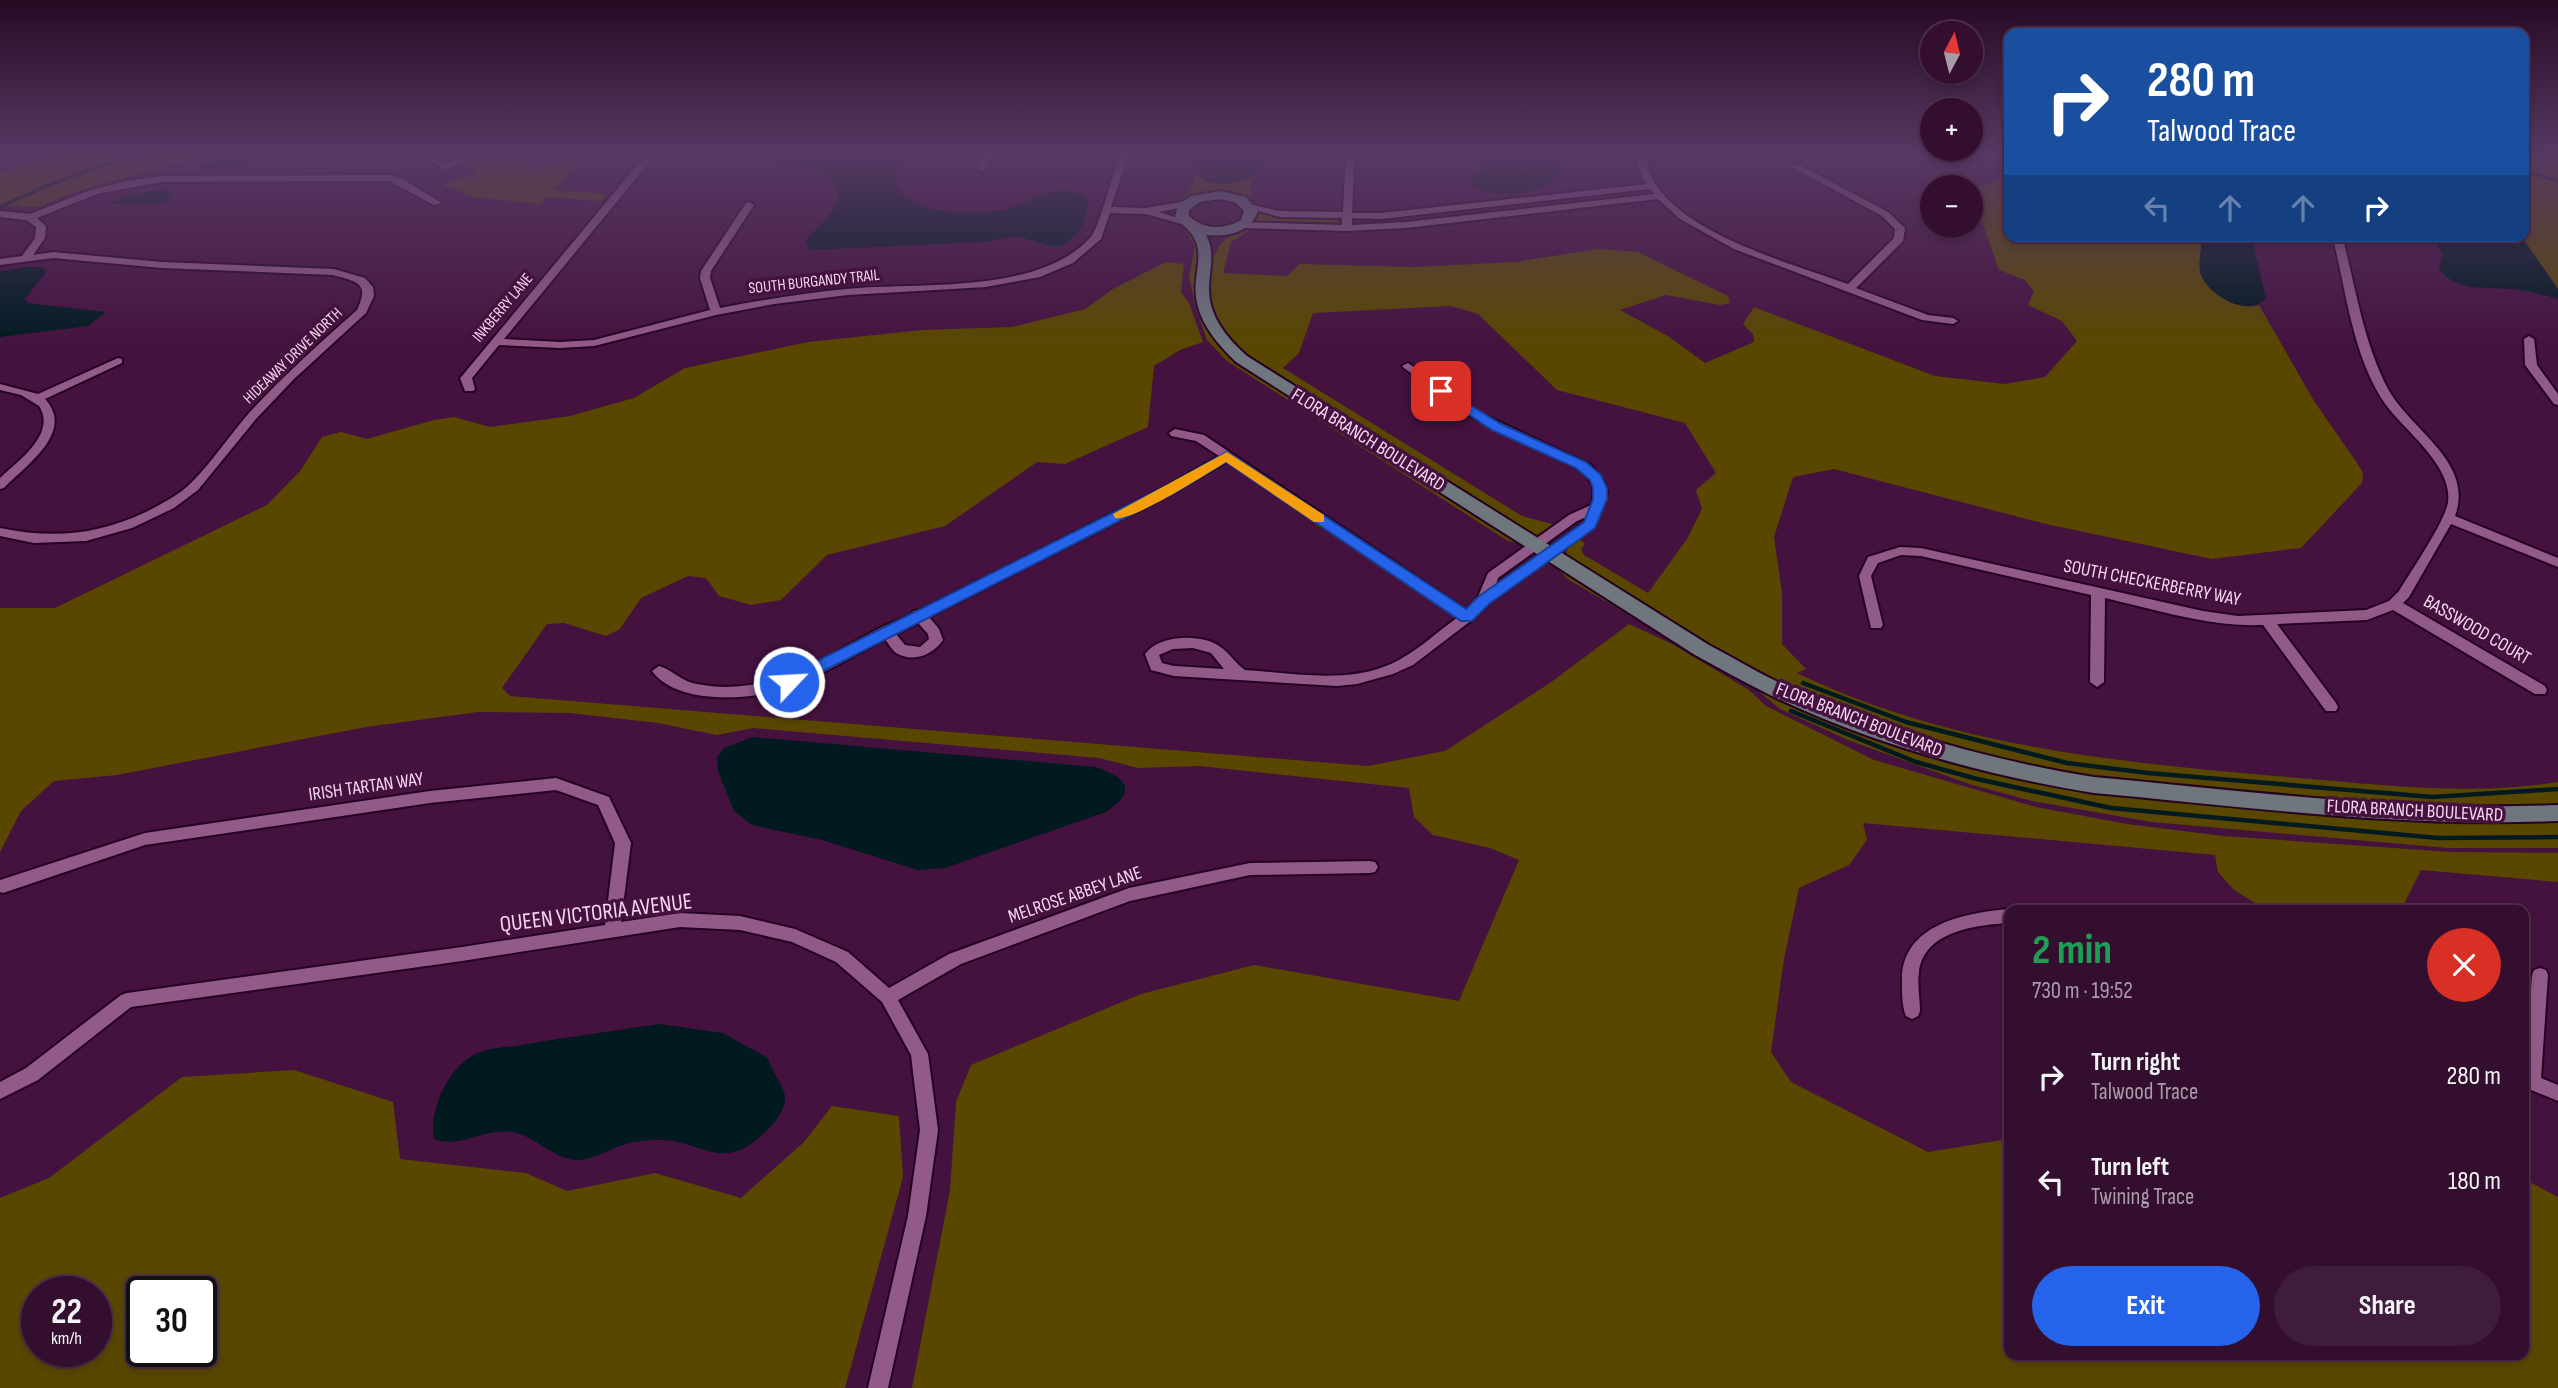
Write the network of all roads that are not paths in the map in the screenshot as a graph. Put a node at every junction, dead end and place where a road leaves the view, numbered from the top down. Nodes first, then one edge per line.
1 (30, 218) edge
2 (599, 218) edge
3 (741, 218) edge
4 (1105, 218) edge
5 (1167, 218) edge
6 (1185, 218) edge
7 (1247, 218) edge
8 (1312, 218) edge
9 (1347, 218) edge
10 (1383, 218) edge
11 (1471, 218) edge
12 (1687, 218) edge
13 (1889, 218) edge
14 (1347, 222) junction
15 (1190, 225) junction
16 (1237, 228) junction
17 (2340, 242) edge
18 (1207, 254) junction
19 (26, 257) junction
20 (0, 262) edge
21 (1849, 289) junction
22 (716, 312) junction
23 (1953, 321) dead end
24 (2529, 339) dead end
25 (496, 342) junction
26 (118, 361) dead end
27 (1408, 366) dead end
28 (0, 387) edge
29 (468, 389) dead end
30 (38, 398) junction
31 (2558, 402) edge
32 (1175, 433) dead end
33 (1227, 456) junction
34 (0, 485) edge
35 (2448, 518) junction
36 (0, 532) edge
37 (1544, 549) junction
38 (2558, 563) edge
39 (2098, 593) junction
40 (2394, 604) junction
41 (918, 614) junction
42 (1467, 617) junction
43 (2267, 620) junction
44 (1876, 625) dead end
45 (886, 631) junction
46 (659, 671) dead end
47 (1240, 673) junction
48 (2097, 682) dead end
49 (2540, 690) dead end
50 (2331, 707) dead end
51 (2558, 813) edge
52 (1370, 867) dead end
53 (3, 886) dead end
54 (2004, 916) edge
55 (612, 932) junction
56 (2540, 975) dead end
57 (888, 997) junction
58 (1912, 1011) dead end
59 (2529, 1071) edge
60 (2529, 1080) edge
61 (0, 1091) edge
62 (2558, 1093) edge
63 (878, 1388) edge

1 - 19 street
2 - 25 street, INKBERRY LANE
3 - 22 street
4 - 22 street, SOUTH BURGANDY TRAIL
5 - 15 street
6 - 15 street
7 - 16 street
8 - 14 street
9 - 14 street
10 - 14 street
11 - 14 street
12 - 21 street
13 - 21 street
14 - 16 street
15 - 16 street
15 - 18 street
16 - 18 street
17 - 35 street
18 - 37 street, FLORA BRANCH BOULEVARD
19 - 20 street
19 - 36 street, HIDEAWAY DRIVE NORTH
21 - 23 street
22 - 25 street, SOUTH BURGANDY TRAIL
24 - 31 street
25 - 29 street, INKBERRY LANE
26 - 30 street
27 - 37 street
28 - 30 street
30 - 34 street
32 - 33 street
33 - 41 street
33 - 42 street
35 - 38 street
35 - 40 street
37 - 42 street
37 - 51 street, FLORA BRANCH BOULEVARD
39 - 43 street, SOUTH CHECKERBERRY WAY
39 - 44 street, SOUTH CHECKERBERRY WAY
39 - 48 street
40 - 43 street, SOUTH CHECKERBERRY WAY
40 - 49 street, BASSWOOD COURT
41 - 45 street
41 - 45 street
42 - 47 street
43 - 50 street
45 - 46 street
47 - 47 street
52 - 57 street, MELROSE ABBEY LANE
53 - 55 street, IRISH TARTAN WAY
54 - 58 street
55 - 57 street, QUEEN VICTORIA AVENUE
55 - 61 street, QUEEN VICTORIA AVENUE
56 - 59 street
57 - 63 street, QUEEN VICTORIA AVENUE
60 - 62 street

